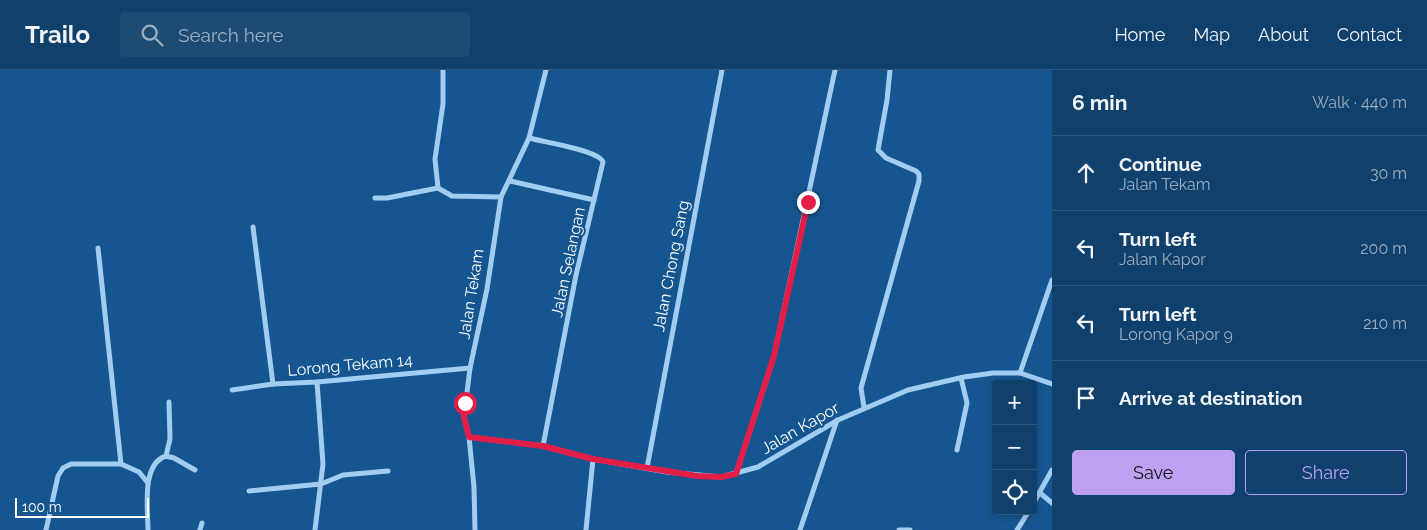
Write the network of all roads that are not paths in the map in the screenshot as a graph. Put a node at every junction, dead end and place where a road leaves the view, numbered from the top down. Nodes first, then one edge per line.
1 (443, 70) edge
2 (546, 70) edge
3 (722, 70) edge
4 (835, 70) edge
5 (890, 70) edge
6 (529, 138) junction
7 (510, 180) junction
8 (438, 188) junction
9 (500, 197) junction
10 (375, 198) dead end
11 (594, 200) junction
12 (253, 227) dead end
13 (98, 248) dead end
14 (1052, 280) edge
15 (470, 368) junction
16 (1020, 373) junction
17 (961, 378) junction
18 (317, 382) junction
19 (273, 384) junction
20 (1052, 384) edge
21 (232, 390) dead end
22 (169, 402) dead end
23 (864, 407) junction
24 (838, 420) junction
25 (469, 437) junction
26 (543, 446) junction
27 (957, 450) dead end
28 (166, 456) junction
29 (593, 459) junction
30 (121, 464) junction
31 (647, 468) junction
32 (195, 470) dead end
33 (388, 470) dead end
34 (1052, 470) edge
35 (736, 474) junction
36 (148, 484) junction
37 (321, 484) junction
38 (249, 491) dead end
39 (1040, 493) junction
40 (1037, 498) edge
41 (1052, 503) edge
42 (1026, 515) edge
43 (202, 523) dead end
44 (46, 530) edge
45 (148, 530) edge
46 (200, 530) edge
47 (315, 530) edge
48 (476, 530) edge
49 (586, 530) edge
50 (800, 530) edge
51 (899, 530) edge
52 (910, 530) edge
53 (1017, 530) edge

1 - 8 street
2 - 6 street, Jalan Tekam
3 - 31 street, Jalan Chong Sang
4 - 35 street
5 - 23 street
6 - 7 street, Jalan Tekam
6 - 11 street, Jalan Selangan
7 - 9 street, Jalan Tekam
7 - 11 street
8 - 9 street
8 - 10 street
9 - 15 street, Jalan Tekam
11 - 26 street, Jalan Selangan
12 - 19 street
13 - 30 street
14 - 16 street
15 - 18 street, Lorong Tekam 14
15 - 25 street, Jalan Tekam
16 - 17 street, Jalan Kapor
16 - 20 street, Jalan Kapor
17 - 23 street, Jalan Kapor
17 - 27 street
18 - 19 street, Lorong Tekam 14
18 - 37 street
19 - 21 street, Lorong Tekam 14
22 - 28 street
23 - 24 street, Jalan Kapor
24 - 35 street, Jalan Kapor
24 - 50 street
25 - 26 street, Jalan Kapor
25 - 48 street, Jalan Tekam
26 - 29 street, Jalan Kapor
28 - 32 street
28 - 36 street
29 - 31 street, Jalan Kapor
29 - 49 street
30 - 36 street
30 - 44 street
31 - 35 street, Jalan Kapor
33 - 37 street
34 - 39 street
36 - 45 street
37 - 38 street
37 - 47 street
39 - 40 street
39 - 41 street
42 - 53 street
43 - 46 street
51 - 52 street

